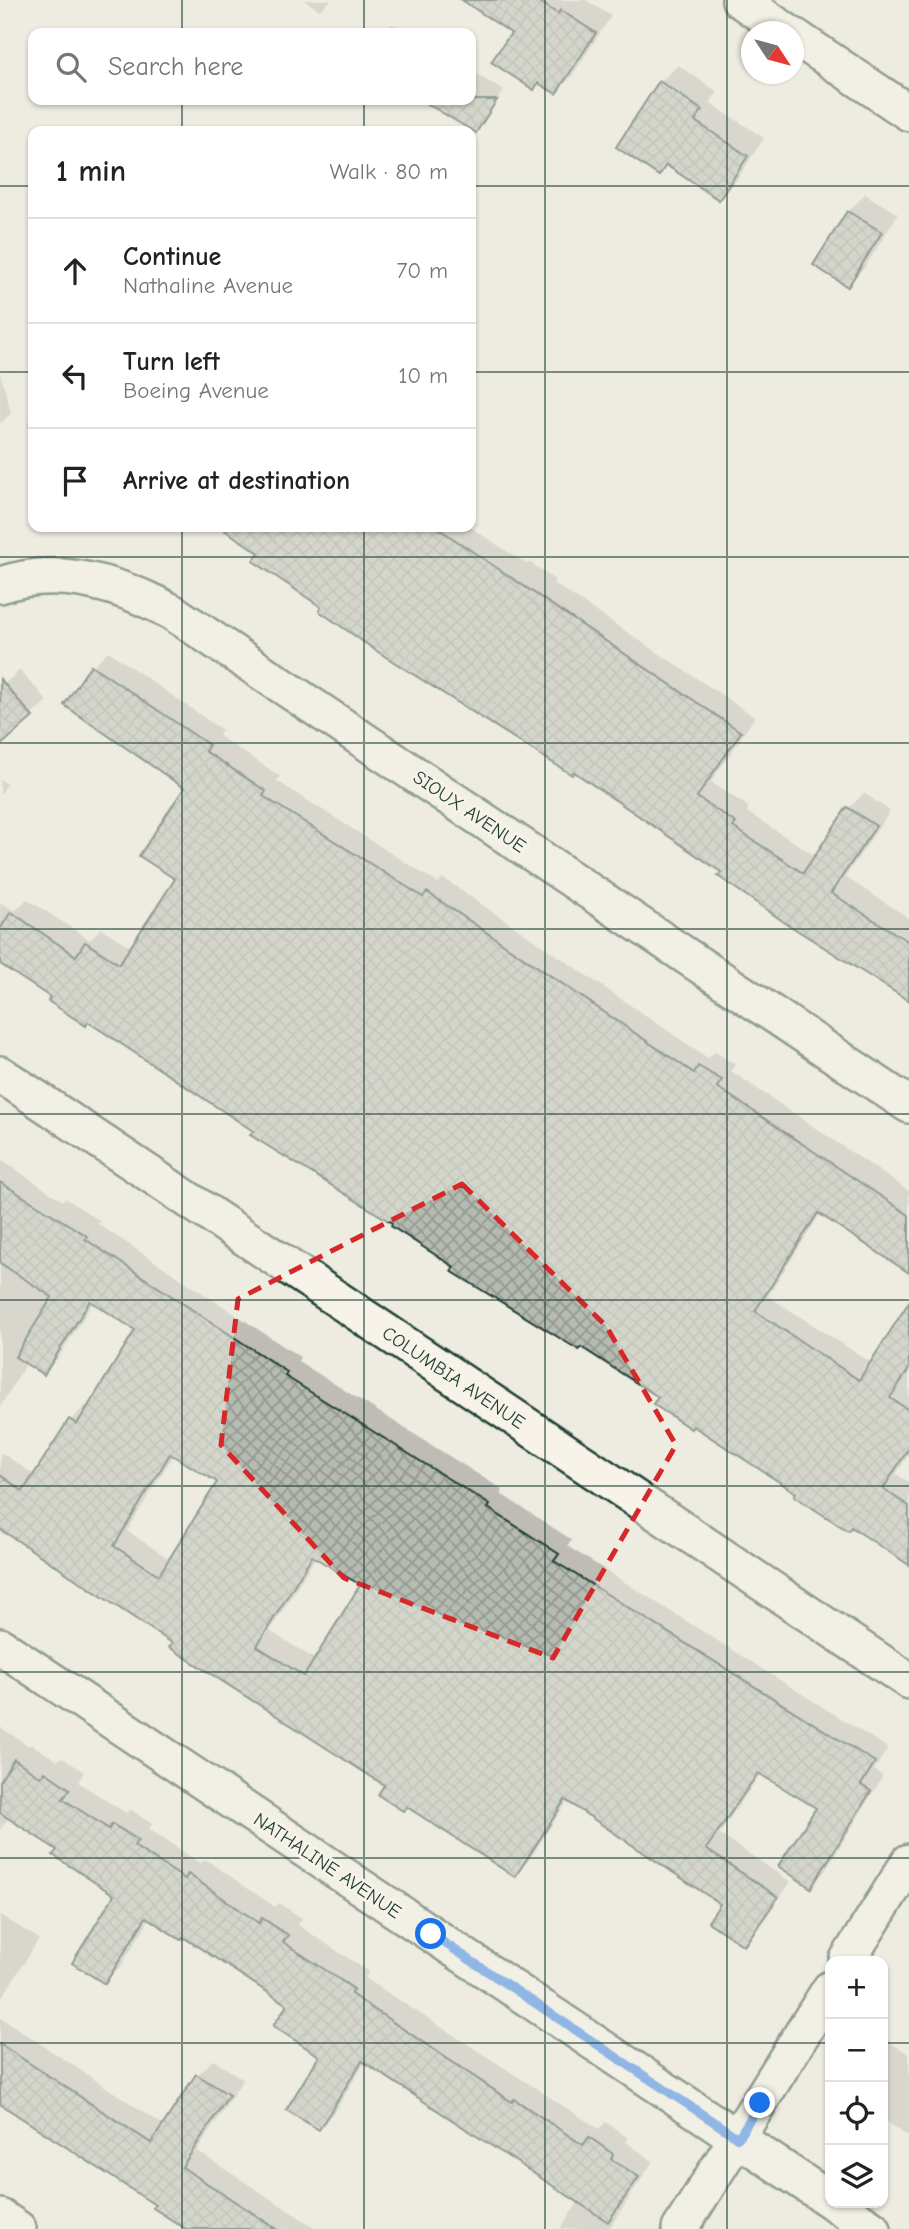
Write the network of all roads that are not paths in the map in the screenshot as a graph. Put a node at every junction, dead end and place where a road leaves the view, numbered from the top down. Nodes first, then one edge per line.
1 (740, 0) edge
2 (771, 21) edge
3 (804, 43) edge
4 (909, 113) edge
5 (4, 584) edge
6 (0, 1074) edge
7 (909, 1105) edge
8 (0, 1646) edge
9 (909, 1681) edge
10 (909, 1862) edge
11 (851, 1956) edge
12 (825, 1997) edge
13 (738, 2138) junction
14 (825, 2197) edge
15 (841, 2208) edge
16 (0, 2217) edge
17 (18, 2229) edge
18 (680, 2229) edge
19 (873, 2229) edge

1 - 2 street
3 - 4 street
5 - 7 street, SIOUX AVENUE
6 - 9 street, COLUMBIA AVENUE
8 - 13 street, NATHALINE AVENUE
10 - 11 street
12 - 13 street
13 - 14 street, NATHALINE AVENUE
13 - 18 street
15 - 19 street, NATHALINE AVENUE
16 - 17 street

